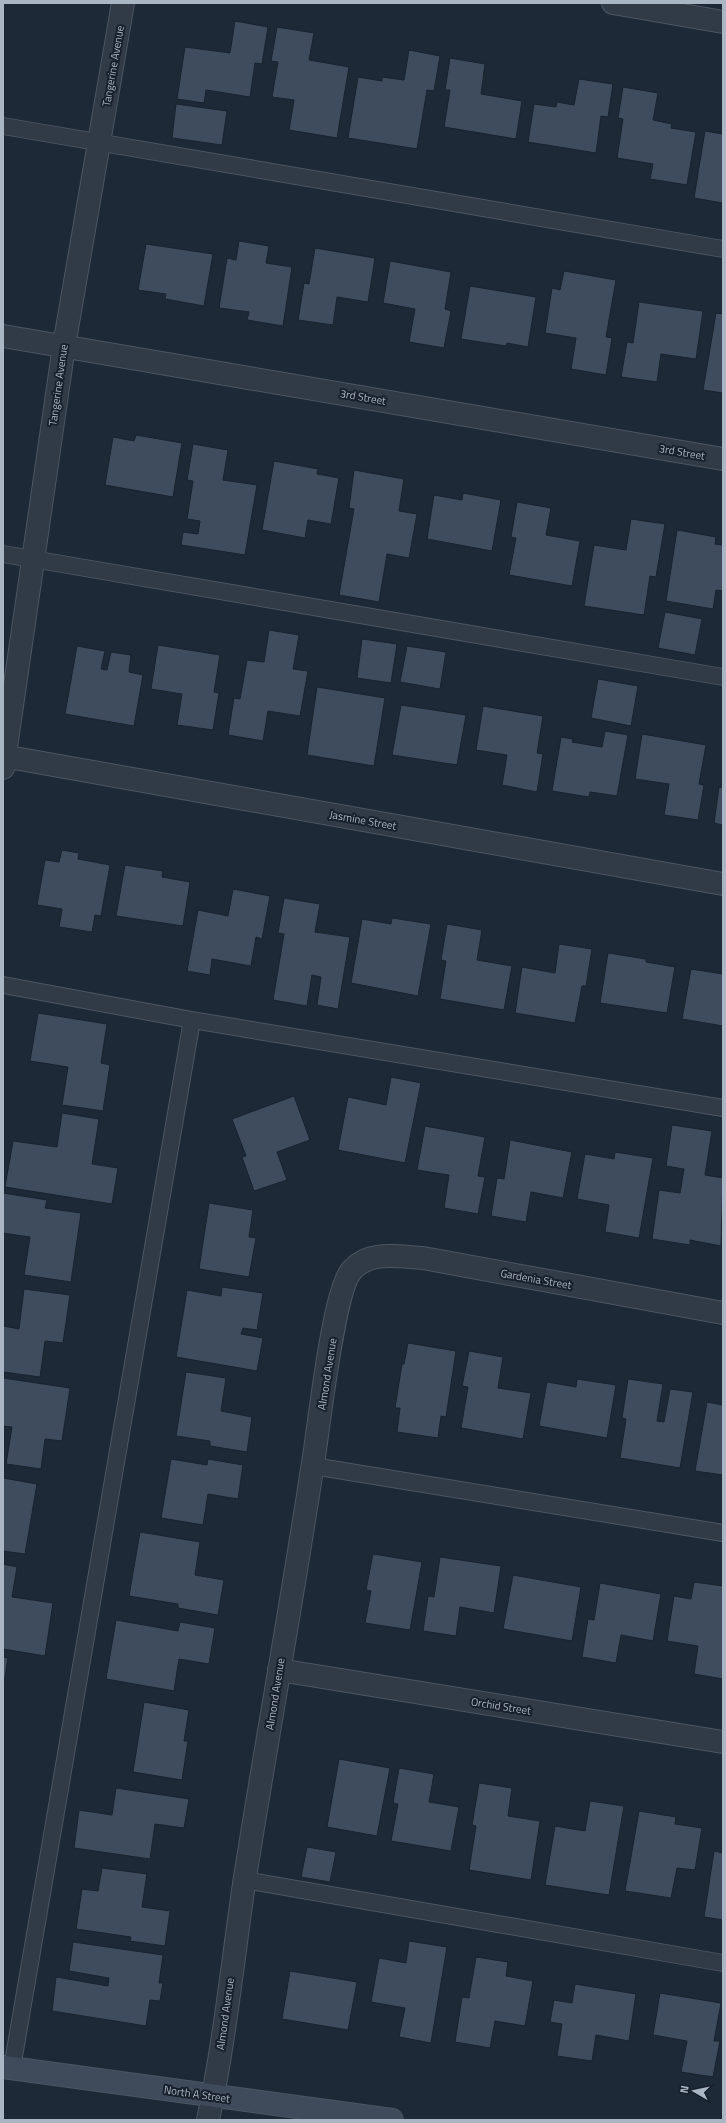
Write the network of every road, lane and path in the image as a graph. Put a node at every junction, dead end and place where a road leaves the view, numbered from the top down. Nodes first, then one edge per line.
1 (123, 3) edge
2 (612, 3) edge
3 (723, 22) edge
4 (3, 126) edge
5 (100, 142) junction
6 (723, 249) edge
7 (3, 336) edge
8 (64, 346) junction
9 (723, 459) edge
10 (3, 554) edge
11 (33, 559) junction
12 (723, 677) edge
13 (4, 761) edge
14 (723, 884) edge
15 (3, 985) edge
16 (192, 1020) junction
17 (723, 1108) edge
18 (352, 1270) joint
19 (723, 1313) edge
20 (313, 1466) junction
21 (723, 1533) edge
22 (278, 1670) junction
23 (723, 1742) edge
24 (245, 1880) junction
25 (723, 1963) edge
26 (8, 2068) edge
27 (213, 2096) junction
28 (208, 2120) edge
29 (392, 2120) edge

1 - 5 street, Tangerine Avenue
2 - 3 street
4 - 5 lane
5 - 6 lane
5 - 8 street, Tangerine Avenue
7 - 8 street, 3rd Street
8 - 9 street, 3rd Street
8 - 11 street, Tangerine Avenue
10 - 11 lane
11 - 12 lane
11 - 13 street, Tangerine Avenue
13 - 14 street, Jasmine Street
15 - 16 lane
16 - 17 lane
16 - 26 lane
18 - 19 street, Gardenia Street
18 - 20 street, Almond Avenue
20 - 21 lane
20 - 22 street, Almond Avenue
22 - 23 street, Orchid Street
22 - 24 street, Almond Avenue
24 - 25 lane
24 - 27 street, Almond Avenue
26 - 27 street, North A Street
27 - 28 street, Almond Avenue
27 - 29 street, North A Street

